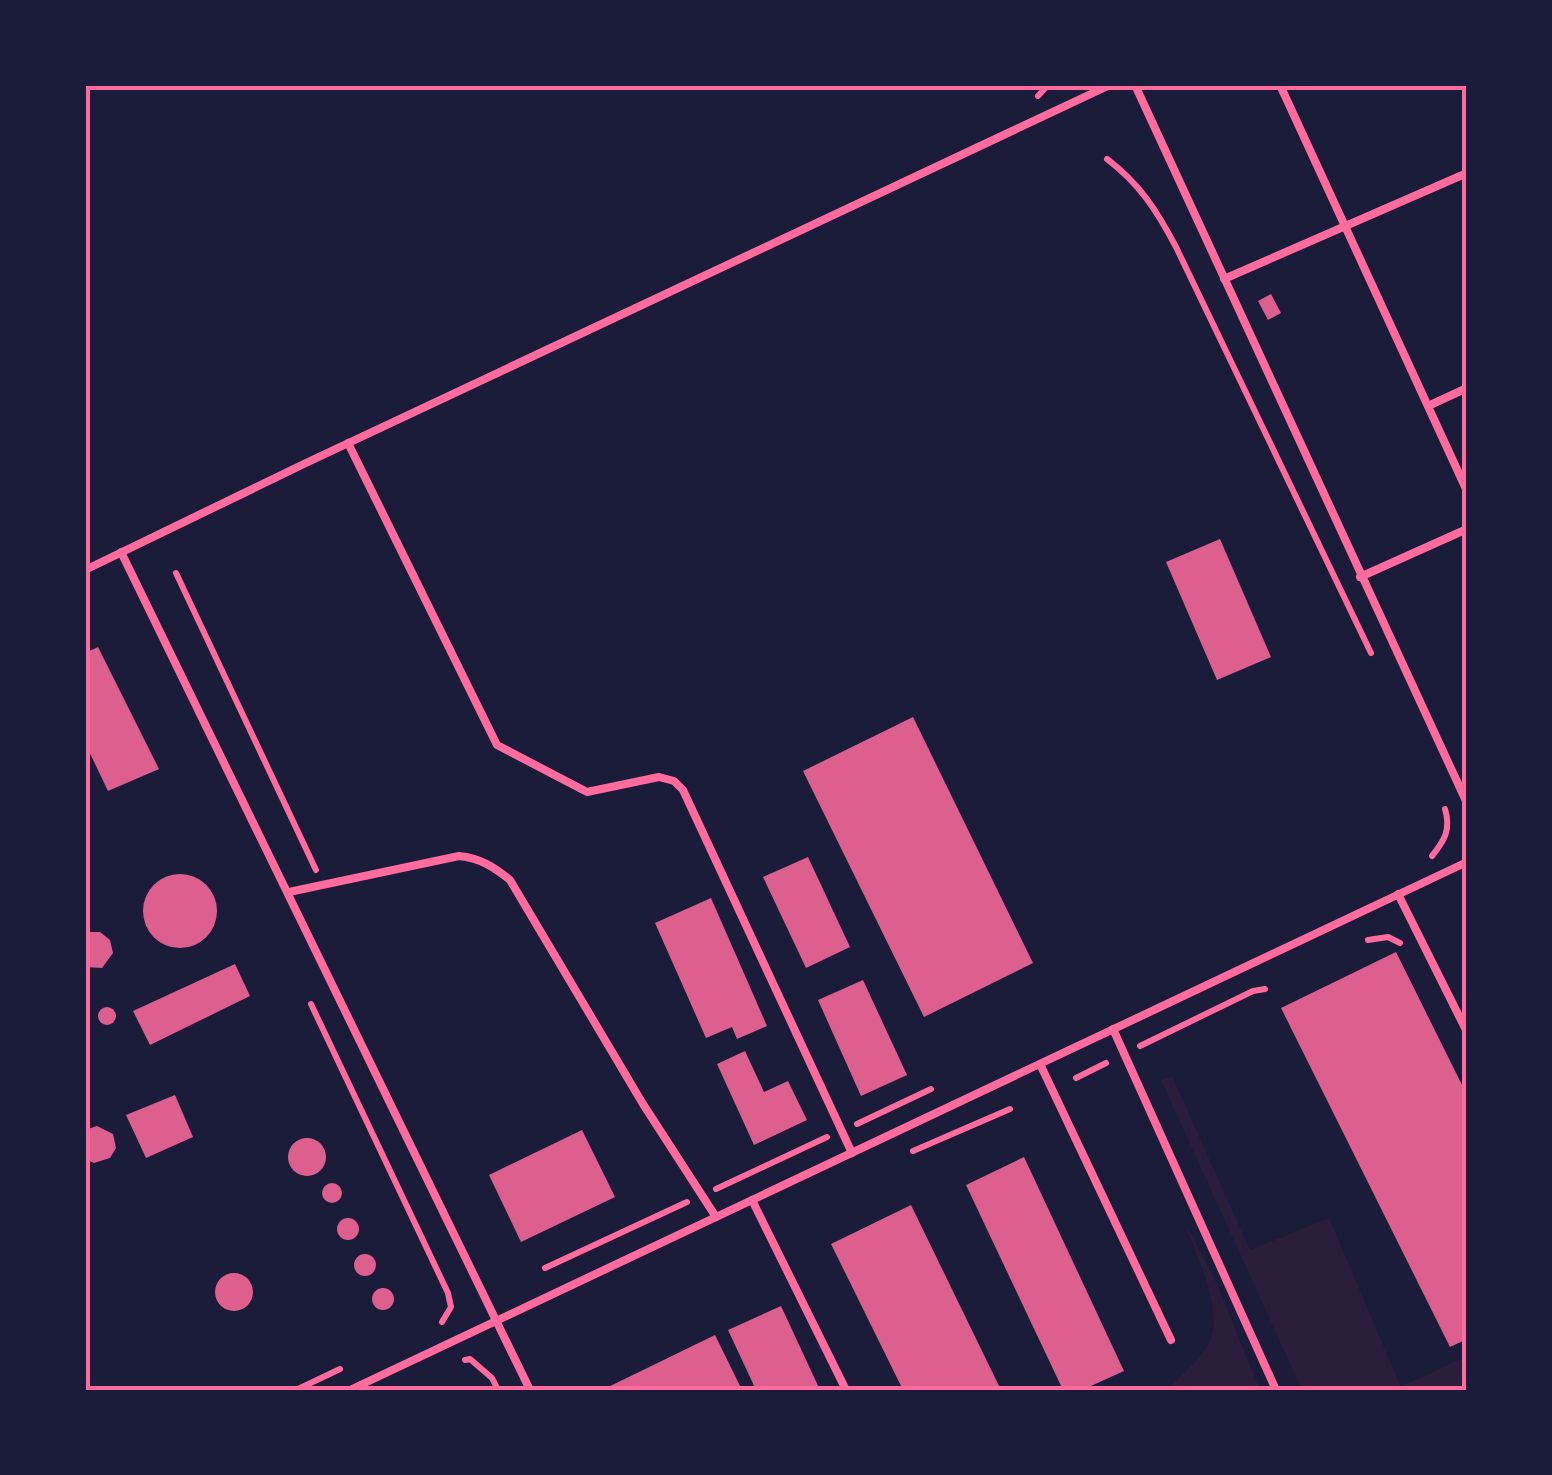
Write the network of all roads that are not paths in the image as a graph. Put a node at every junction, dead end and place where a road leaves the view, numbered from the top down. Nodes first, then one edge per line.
1 (1110, 85) edge
2 (1136, 85) edge
3 (1280, 85) edge
4 (1467, 172) edge
5 (1346, 226) junction
6 (1224, 279) junction
7 (1467, 388) edge
8 (1428, 406) junction
9 (348, 443) junction
10 (1467, 491) edge
11 (1467, 529) edge
12 (121, 552) junction
13 (85, 570) edge
14 (1360, 576) junction
15 (1467, 804) edge
16 (1467, 862) edge
17 (288, 892) junction
18 (1398, 894) junction
19 (1113, 1030) junction
20 (1467, 1032) edge
21 (1040, 1064) junction
22 (852, 1152) junction
23 (752, 1200) junction
24 (716, 1217) junction
25 (498, 1320) junction
26 (1171, 1340) dead end
27 (350, 1390) edge
28 (530, 1390) edge
29 (846, 1390) edge
30 (1276, 1390) edge

1 - 9 lane
2 - 6 lane
3 - 5 lane
4 - 5 lane
5 - 6 lane
5 - 8 lane
6 - 14 lane
7 - 8 lane
8 - 10 lane
9 - 12 lane
9 - 22 lane
11 - 14 lane
12 - 13 lane
12 - 17 lane
14 - 15 lane
16 - 18 lane
17 - 24 lane
17 - 25 lane
18 - 19 lane
18 - 20 lane
19 - 21 lane
19 - 30 lane
21 - 22 lane
21 - 26 lane
22 - 23 lane
23 - 24 lane
23 - 29 lane
24 - 25 lane
25 - 27 lane
25 - 28 lane

